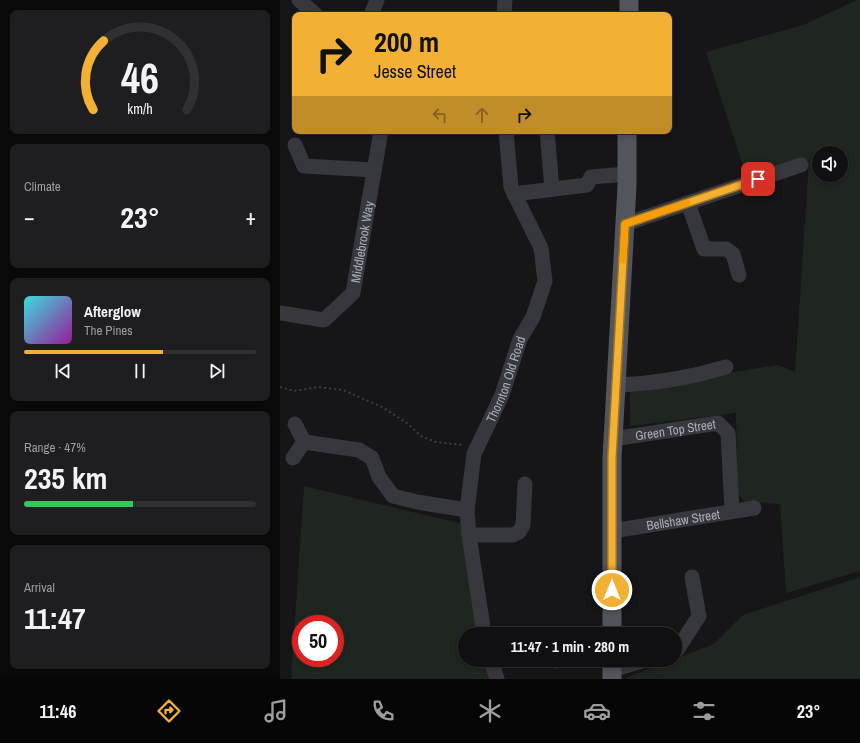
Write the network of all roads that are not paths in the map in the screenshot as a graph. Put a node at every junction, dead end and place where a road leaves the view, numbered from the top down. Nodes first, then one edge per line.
1 (299, 0) edge
2 (377, 0) edge
3 (505, 0) edge
4 (629, 0) edge
5 (313, 12) edge
6 (372, 12) edge
7 (504, 12) edge
8 (629, 12) edge
9 (380, 134) edge
10 (506, 134) edge
11 (547, 134) edge
12 (627, 134) edge
13 (295, 144) dead end
14 (801, 165) dead end
15 (374, 170) junction
16 (626, 174) junction
17 (552, 189) junction
18 (514, 194) junction
19 (688, 203) junction
20 (625, 224) junction
21 (740, 276) dead end
22 (280, 313) edge
23 (726, 367) dead end
24 (616, 385) junction
25 (295, 424) dead end
26 (613, 439) junction
27 (304, 442) junction
28 (293, 458) dead end
29 (525, 484) dead end
30 (754, 508) dead end
31 (467, 510) junction
32 (732, 511) junction
33 (612, 530) junction
34 (469, 535) junction
35 (692, 577) dead end
36 (483, 627) edge
37 (612, 627) edge
38 (682, 642) edge
39 (493, 667) edge
40 (622, 667) edge
41 (612, 670) edge
42 (497, 679) edge

1 - 5 street
2 - 6 street
3 - 7 street
4 - 8 main road
9 - 15 street, Middlebrook Way
10 - 18 street, Thornton Old Road
11 - 17 street
12 - 16 main road
13 - 15 street
14 - 19 street
15 - 22 street, Middlebrook Way
16 - 17 street
16 - 20 main road
17 - 18 street
18 - 31 street, Thornton Old Road
19 - 20 street
19 - 21 street
20 - 24 main road
23 - 24 street
24 - 26 main road
25 - 27 street
26 - 32 street, Green Top Street
26 - 33 main road
27 - 28 street
27 - 31 street
29 - 34 street
30 - 32 street, Bellshaw Street
31 - 34 street, Thornton Old Road
32 - 33 street, Bellshaw Street
33 - 37 main road
34 - 36 street, Thornton Old Road
35 - 38 street
39 - 42 street
40 - 41 street

